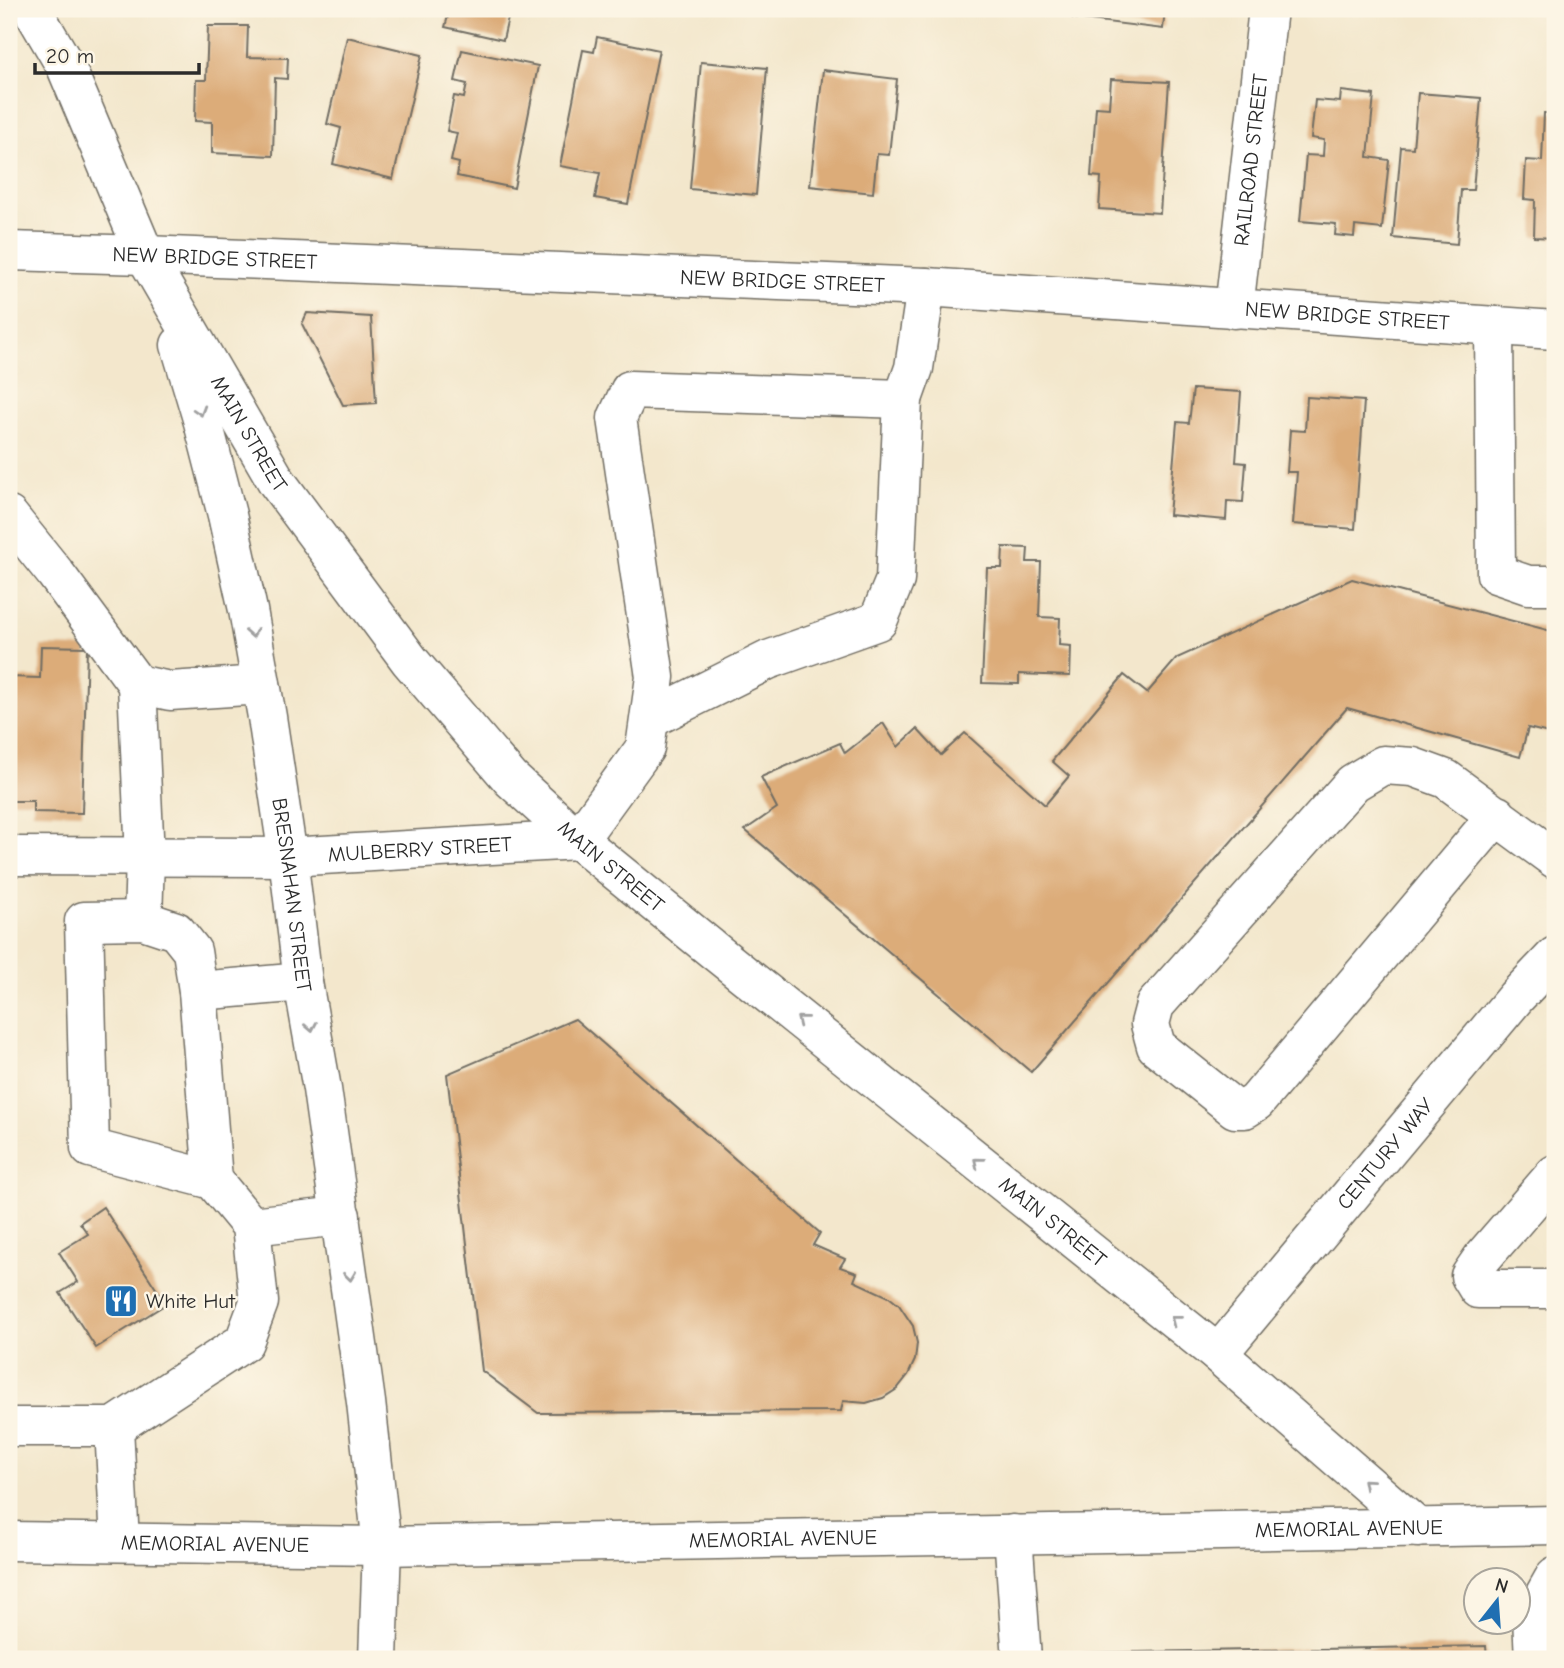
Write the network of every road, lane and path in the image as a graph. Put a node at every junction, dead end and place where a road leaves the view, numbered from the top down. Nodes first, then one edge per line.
1 (32, 9) edge
2 (1268, 9) edge
3 (9, 251) edge
4 (145, 255) junction
5 (926, 287) junction
6 (1234, 309) junction
7 (1494, 326) junction
8 (1555, 330) edge
9 (903, 399) junction
10 (9, 516) edge
11 (1555, 585) edge
12 (137, 684) junction
13 (261, 685) junction
14 (650, 719) junction
15 (1497, 815) junction
16 (578, 840) junction
17 (9, 856) edge
18 (145, 857) junction
19 (288, 857) junction
20 (1555, 859) edge
21 (143, 920) junction
22 (1555, 956) edge
23 (303, 982) junction
24 (198, 991) junction
25 (1555, 1174) edge
26 (213, 1180) junction
27 (341, 1216) junction
28 (251, 1226) junction
29 (1555, 1289) edge
30 (1218, 1354) junction
31 (15, 1427) dead end
32 (114, 1427) junction
33 (1555, 1525) edge
34 (1419, 1528) junction
35 (1013, 1534) junction
36 (9, 1541) edge
37 (120, 1542) junction
38 (382, 1546) junction
39 (1555, 1576) edge
40 (378, 1659) edge
41 (1022, 1659) edge
42 (1534, 1659) edge

1 - 4 street, MAIN STREET
2 - 6 street, RAILROAD STREET
3 - 4 street, NEW BRIDGE STREET
4 - 5 street, NEW BRIDGE STREET
4 -> 13 street, BRESNAHAN STREET
4 - 16 street, MAIN STREET
5 - 6 street, NEW BRIDGE STREET
5 - 9 street
6 - 7 street, NEW BRIDGE STREET
7 - 8 street, NEW BRIDGE STREET
7 - 11 street
9 - 14 street
9 - 14 street
10 - 12 street
12 - 13 street
12 - 18 street
13 - 19 street, BRESNAHAN STREET
14 - 16 street
15 - 15 street
15 - 20 street
16 - 19 street, MULBERRY STREET
30 -> 16 street, MAIN STREET
17 - 18 street, MULBERRY STREET
18 - 19 street, MULBERRY STREET
18 - 21 street
19 - 23 street, BRESNAHAN STREET
21 - 24 street
21 - 26 street
22 - 30 street, CENTURY WAY
23 - 24 street
23 -> 27 street, BRESNAHAN STREET
24 - 26 street
25 - 29 street
26 - 28 street
27 - 28 street
27 -> 38 street, BRESNAHAN STREET
28 - 32 street
34 -> 30 street, MAIN STREET
31 - 32 street
32 - 37 street
33 - 34 street, MEMORIAL AVENUE
34 - 35 street, MEMORIAL AVENUE
35 - 38 street, MEMORIAL AVENUE
35 - 41 street
36 - 37 street, MEMORIAL AVENUE
37 - 38 street, MEMORIAL AVENUE
38 - 40 street, BRESNAHAN STREET
39 - 42 street

